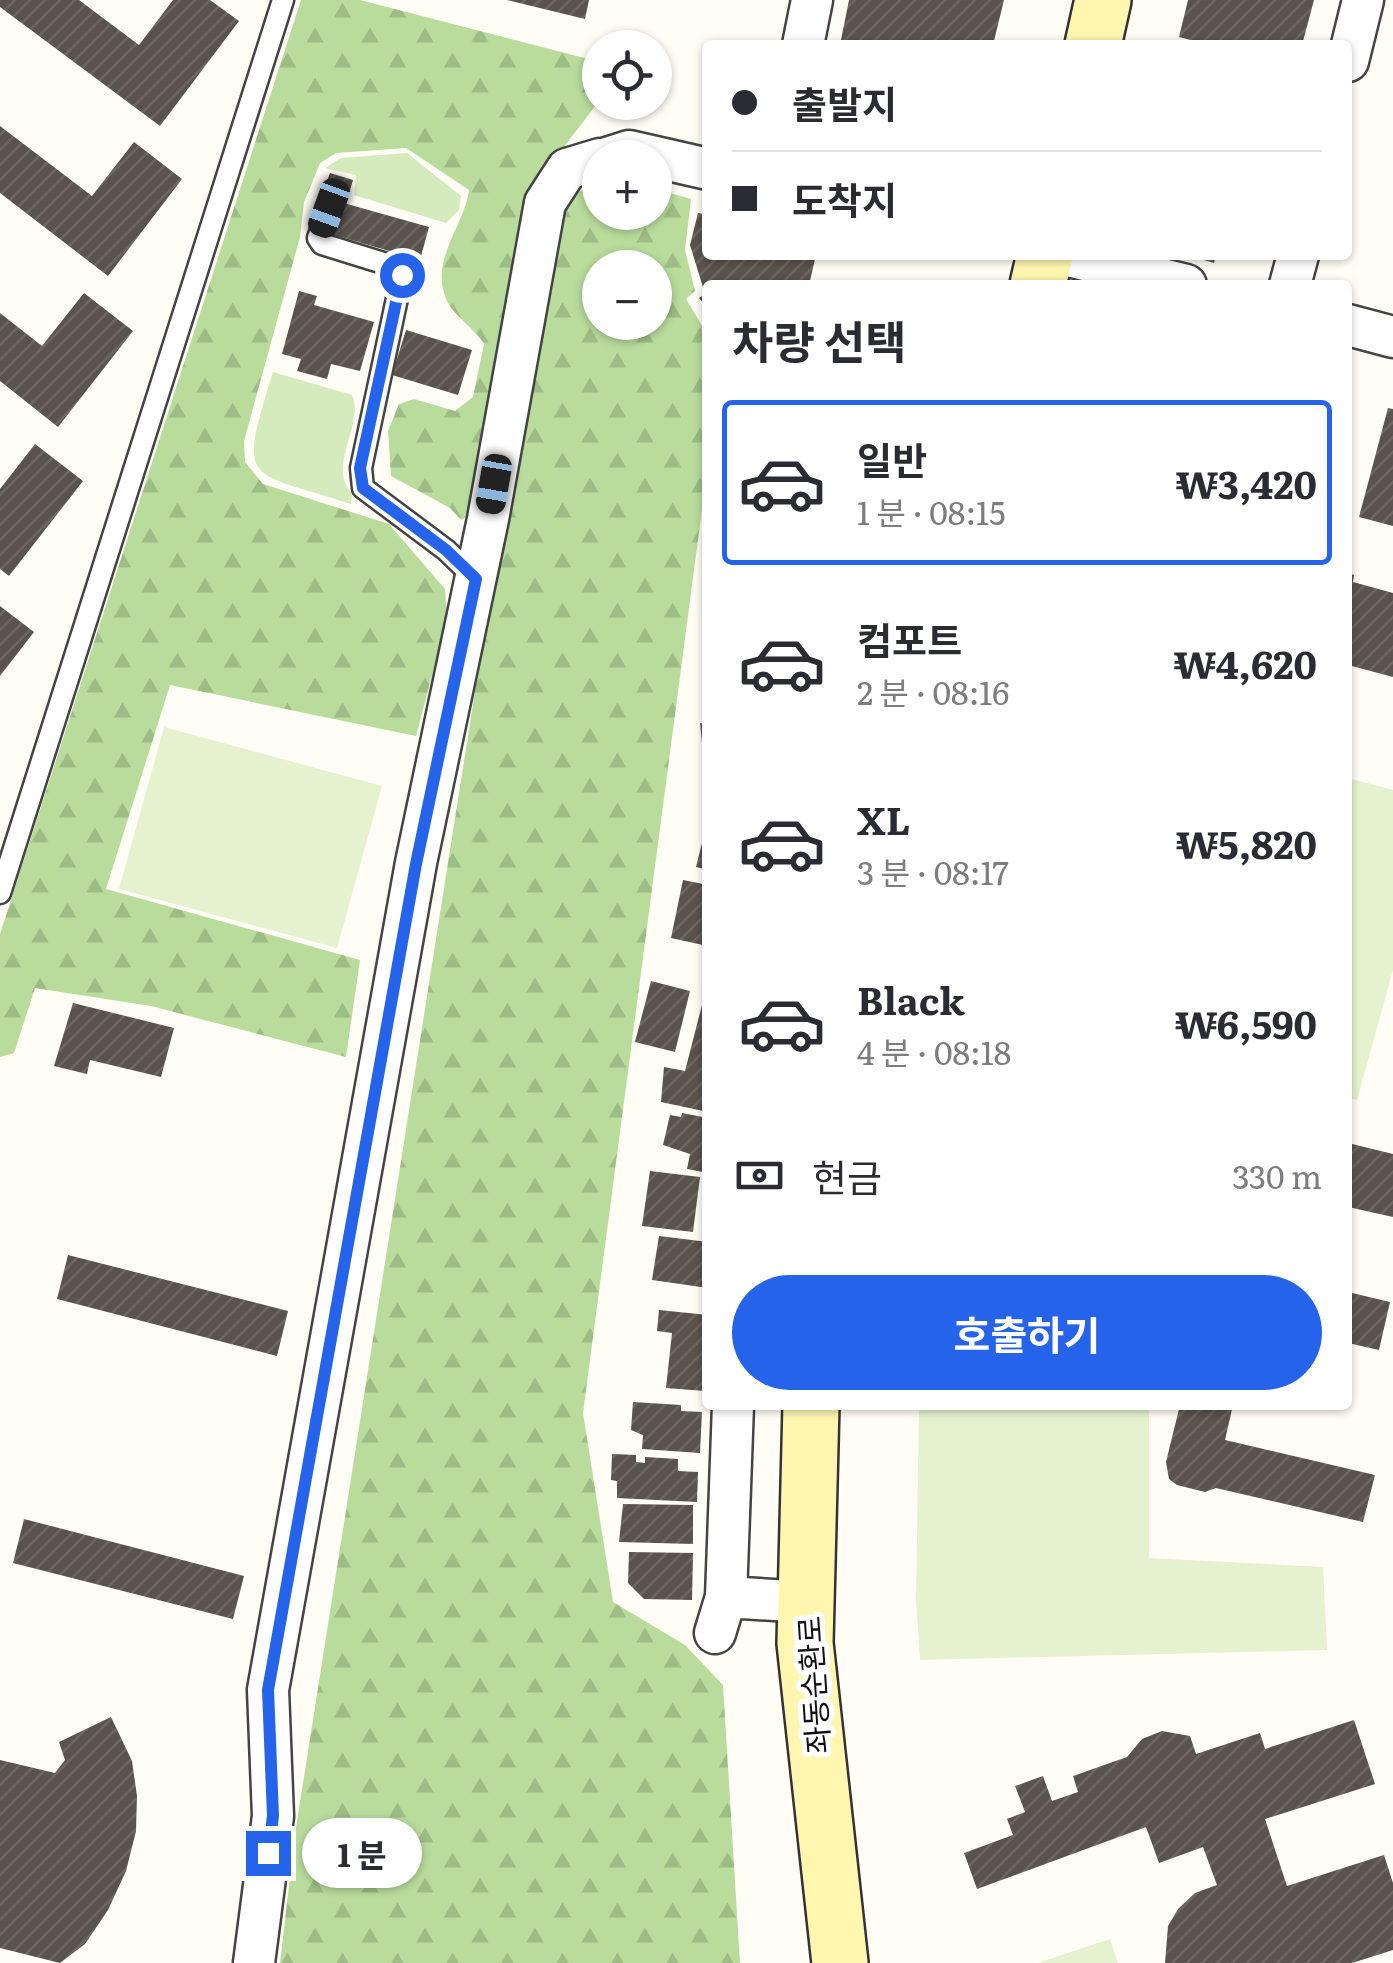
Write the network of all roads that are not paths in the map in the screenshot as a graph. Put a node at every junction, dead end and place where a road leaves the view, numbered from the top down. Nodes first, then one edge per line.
1 (283, 0) edge
2 (812, 0) edge
3 (1103, 0) edge
4 (1363, 0) edge
5 (803, 40) edge
6 (1094, 40) edge
7 (1352, 45) edge
8 (672, 161) edge
9 (582, 164) edge
10 (702, 168) edge
11 (329, 208) dead end
12 (1085, 260) edge
13 (1166, 280) edge
14 (1352, 327) edge
15 (1393, 337) edge
16 (476, 579) junction
17 (0, 893) edge
18 (733, 1410) edge
19 (812, 1410) edge
20 (806, 1602) junction
21 (254, 1963) edge
22 (840, 1963) edge

1 - 17 lane
2 - 5 street
3 - 6 street
4 - 7 street
8 - 10 street
9 - 16 street
11 - 16 lane
12 - 13 street
14 - 15 street
16 - 21 street
18 - 20 street
19 - 20 street, 좌동순환로
20 - 22 street, 좌동순환로

